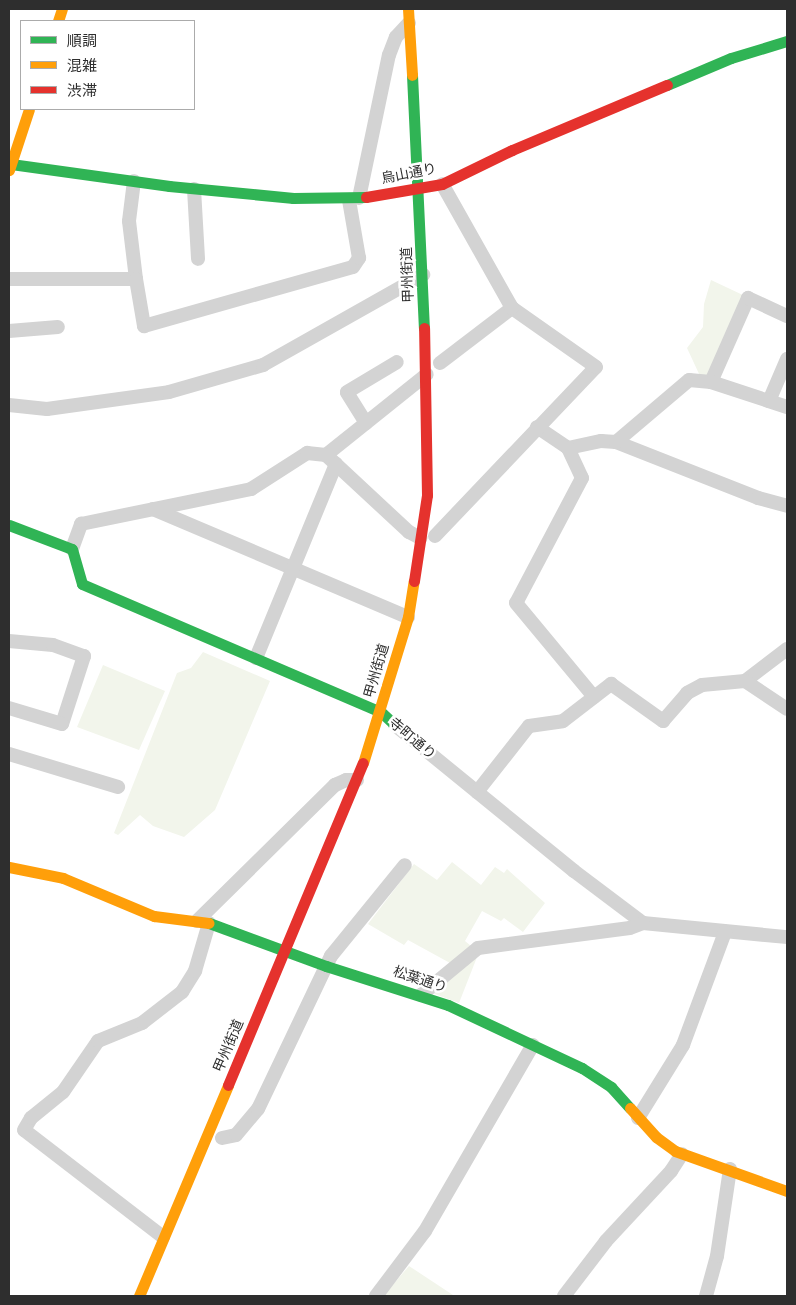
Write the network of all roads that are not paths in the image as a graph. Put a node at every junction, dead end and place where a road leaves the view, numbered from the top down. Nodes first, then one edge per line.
1 (408, 9) edge
2 (416, 26) junction
3 (787, 41) edge
4 (28, 110) edge
5 (427, 118) dead end
6 (14, 136) edge
7 (10, 167) edge
8 (134, 181) junction
9 (430, 183) junction
10 (194, 189) junction
11 (354, 199) junction
12 (432, 200) dead end
13 (198, 259) dead end
14 (431, 273) junction
15 (9, 279) edge
16 (136, 279) junction
17 (512, 308) junction
18 (787, 316) edge
19 (58, 327) dead end
20 (9, 330) edge
21 (439, 344) dead end
22 (787, 359) edge
23 (398, 362) dead end
24 (436, 369) junction
25 (711, 382) junction
26 (769, 401) junction
27 (9, 405) edge
28 (787, 407) edge
29 (366, 423) junction
30 (537, 427) junction
31 (616, 442) junction
32 (568, 448) junction
33 (331, 460) junction
34 (787, 506) edge
35 (153, 509) junction
36 (439, 510) dead end
37 (9, 525) edge
38 (420, 538) junction
39 (435, 540) joint
40 (72, 550) junction
41 (292, 569) junction
42 (408, 617) junction
43 (9, 641) edge
44 (787, 649) edge
45 (256, 658) junction
46 (745, 681) junction
47 (594, 697) junction
48 (400, 706) dead end
49 (9, 708) edge
50 (787, 708) edge
51 (381, 712) junction
52 (392, 732) junction
53 (9, 754) edge
54 (357, 780) junction
55 (118, 787) dead end
56 (477, 792) junction
57 (405, 865) dead end
58 (9, 867) edge
59 (203, 922) junction
60 (643, 923) junction
61 (724, 932) junction
62 (787, 937) edge
63 (306, 944) dead end
64 (286, 952) junction
65 (298, 961) junction
66 (326, 966) junction
67 (421, 995) junction
68 (533, 1045) junction
69 (638, 1118) junction
70 (230, 1120) dead end
71 (220, 1143) joint
72 (682, 1154) junction
73 (730, 1169) junction
74 (787, 1191) edge
75 (164, 1237) junction
76 (139, 1296) edge
77 (376, 1296) edge
78 (564, 1296) edge
79 (706, 1296) edge

1 - 2 main road, 甲州街道
2 - 5 main road, 甲州街道
2 - 9 main road, 甲州街道
2 - 11 street
3 - 9 main road, 烏山通り
4 - 6 main road
6 - 7 main road
7 - 8 main road, 烏山通り
8 - 10 main road, 烏山通り
8 - 16 street
9 - 11 main road, 烏山通り
9 - 12 main road, 甲州街道
9 - 14 main road, 甲州街道
9 - 17 street
10 - 11 main road, 烏山通り
10 - 13 street
11 - 16 street
14 - 24 main road, 甲州街道
14 - 27 street
15 - 16 street
17 - 24 street
17 - 30 street
18 - 25 street
19 - 20 street
21 - 24 main road, 甲州街道
22 - 26 street
23 - 29 street
24 - 29 street
24 - 38 main road, 甲州街道
25 - 26 street
25 - 31 street
26 - 28 street
29 - 33 street
30 - 32 street
30 - 39 street
31 - 32 street
31 - 34 street
32 - 47 street
33 - 35 street
33 - 38 street
33 - 41 street
35 - 40 street
35 - 41 street
36 - 39 main road
37 - 40 main road
38 - 42 main road, 甲州街道
40 - 45 main road, 寺町通り
41 - 42 street
41 - 45 street
42 - 51 main road, 甲州街道
43 - 49 street
44 - 46 street
45 - 51 main road, 寺町通り
46 - 47 street
46 - 50 street
47 - 56 street
48 - 52 main road
51 - 52 main road, 寺町通り
51 - 54 main road, 甲州街道
52 - 56 street, 寺町通り
53 - 55 street
54 - 59 street
54 - 64 main road, 甲州街道
56 - 60 street, 寺町通り
57 - 66 street
58 - 59 main road, 松葉通り
59 - 64 main road, 松葉通り
59 - 75 street
60 - 61 street
60 - 67 street
61 - 62 street
61 - 69 street
63 - 65 main road
64 - 65 main road, 松葉通り
64 - 75 main road, 甲州街道
65 - 66 main road, 松葉通り
66 - 67 main road, 松葉通り
66 - 71 street
67 - 68 main road, 松葉通り
68 - 69 main road, 松葉通り
68 - 77 street
69 - 72 main road, 松葉通り
70 - 71 main road
72 - 73 main road, 松葉通り
72 - 78 street
73 - 74 main road, 松葉通り
73 - 79 street
75 - 76 main road, 甲州街道

